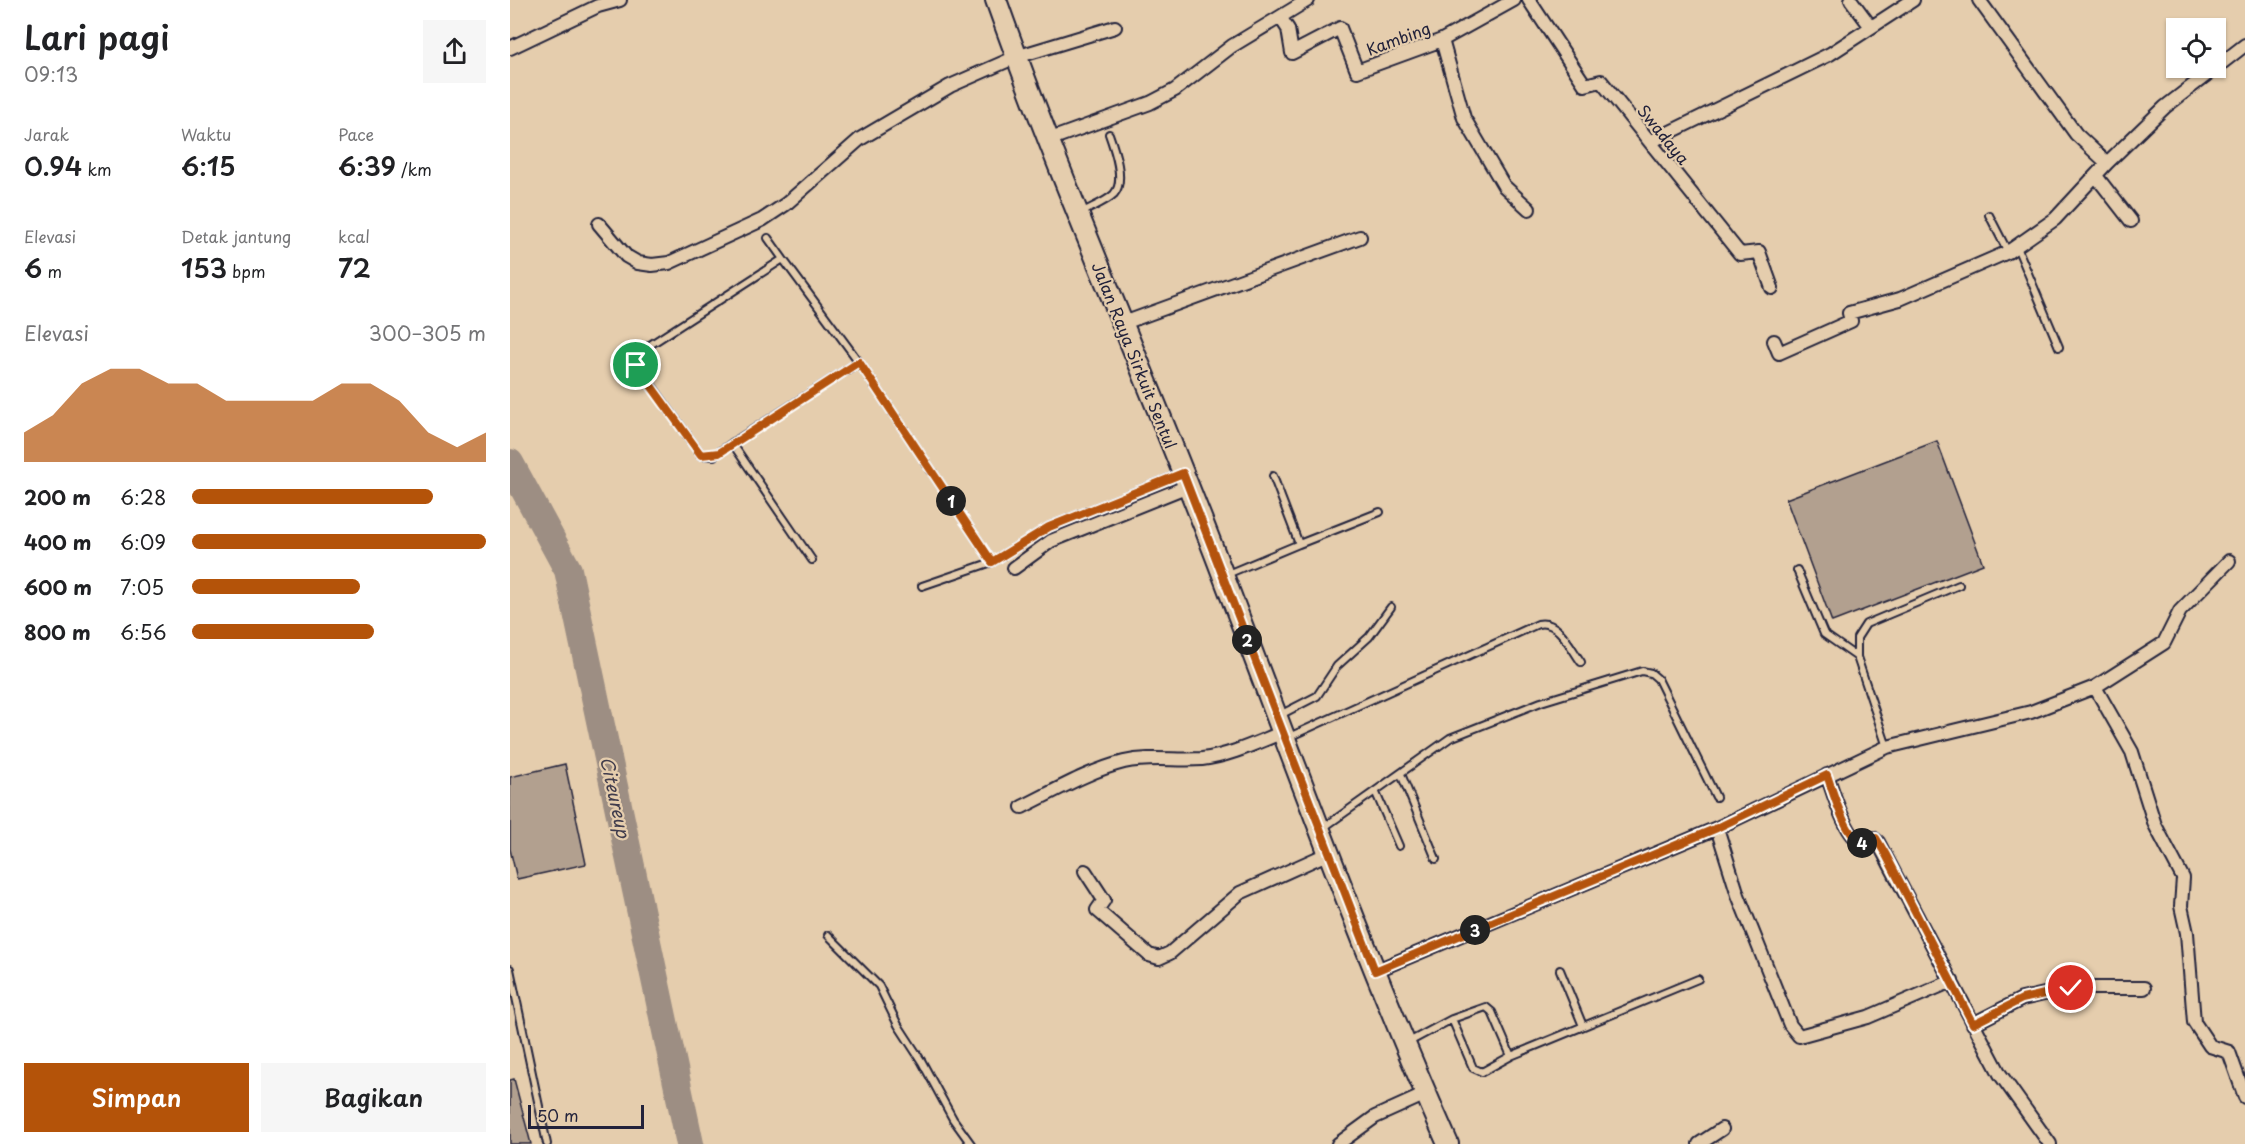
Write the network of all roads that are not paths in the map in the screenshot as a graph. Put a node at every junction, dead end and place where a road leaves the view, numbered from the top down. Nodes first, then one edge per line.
1 (620, 0) edge
2 (996, 0) edge
3 (1308, 0) edge
4 (1514, 0) edge
5 (1529, 0) edge
6 (1851, 0) edge
7 (1913, 0) edge
8 (1979, 0) edge
9 (1280, 18) junction
10 (1115, 27) dead end
11 (1871, 27) junction
12 (1442, 40) junction
13 (2245, 45) edge
14 (510, 48) edge
15 (1016, 57) junction
16 (1109, 134) dead end
17 (1048, 140) junction
18 (1650, 142) junction
19 (2107, 163) junction
20 (2096, 176) junction
21 (1529, 209) dead end
22 (1989, 214) dead end
23 (1077, 215) junction
24 (2131, 221) dead end
25 (598, 224) dead end
26 (1360, 237) dead end
27 (768, 238) dead end
28 (2012, 250) junction
29 (783, 260) junction
30 (1772, 288) dead end
31 (1121, 324) junction
32 (1774, 341) dead end
33 (2059, 347) dead end
34 (859, 362) junction
35 (732, 443) junction
36 (1273, 476) dead end
37 (1186, 479) junction
38 (1380, 512) dead end
39 (1299, 544) junction
40 (812, 560) dead end
41 (2229, 561) dead end
42 (992, 562) junction
43 (1014, 568) dead end
44 (1797, 570) dead end
45 (1224, 576) junction
46 (1959, 585) dead end
47 (922, 586) dead end
48 (1391, 607) dead end
49 (1857, 657) junction
50 (1581, 662) dead end
51 (2095, 687) junction
52 (1280, 730) junction
53 (1887, 747) junction
54 (1401, 774) junction
55 (1827, 775) junction
56 (1376, 793) junction
57 (1716, 797) dead end
58 (1022, 807) dead end
59 (1717, 828) junction
60 (1320, 830) junction
61 (1399, 846) dead end
62 (1329, 853) junction
63 (1436, 860) dead end
64 (1085, 871) dead end
65 (828, 935) dead end
66 (510, 969) edge
67 (1560, 970) dead end
68 (1375, 971) junction
69 (1698, 980) dead end
70 (1952, 981) junction
71 (2144, 988) dead end
72 (1452, 1019) junction
73 (1973, 1024) junction
74 (1583, 1026) junction
75 (1405, 1045) junction
76 (1511, 1056) junction
77 (1426, 1094) junction
78 (2245, 1097) edge
79 (1722, 1129) dead end
80 (547, 1144) edge
81 (971, 1144) edge
82 (1338, 1144) edge
83 (1448, 1144) edge
84 (1699, 1144) edge
85 (2050, 1144) edge

1 - 14 street
2 - 15 main road, Jalan Raya Sirkuit Sentul
3 - 9 street
4 - 12 street, Kambing
5 - 18 street, Swadaya
6 - 11 street
7 - 11 street
8 - 19 street
9 - 12 street, Kambing
9 - 17 street
10 - 15 street
11 - 18 street
12 - 21 street
13 - 19 street
15 - 17 main road, Jalan Raya Sirkuit Sentul
15 - 25 street
16 - 23 lane
17 - 23 main road, Jalan Raya Sirkuit Sentul
18 - 30 street, Swadaya
19 - 20 street
20 - 24 street
20 - 28 street
22 - 28 lane
23 - 31 main road, Jalan Raya Sirkuit Sentul
26 - 31 street
27 - 29 lane
28 - 32 street
28 - 33 lane
29 - 34 lane
29 - 35 lane
31 - 37 main road, Jalan Raya Sirkuit Sentul
34 - 35 lane
34 - 42 lane
35 - 40 lane
36 - 39 lane
37 - 42 lane
37 - 43 street
37 - 45 main road, Jalan Raya Sirkuit Sentul
38 - 39 lane
39 - 45 lane
41 - 51 street
42 - 47 lane
44 - 49 lane
45 - 52 main road, Jalan Raya Sirkuit Sentul
46 - 49 lane
48 - 52 lane
49 - 53 lane
50 - 52 lane
51 - 53 street
51 - 78 street
52 - 58 street
52 - 60 main road, Jalan Raya Sirkuit Sentul
53 - 55 street
54 - 56 lane
54 - 57 lane
54 - 63 lane
55 - 59 street
55 - 70 street
56 - 60 lane
56 - 61 lane
59 - 68 street
59 - 70 street
60 - 62 main road, Jalan Raya Sirkuit Sentul
62 - 64 street
62 - 68 main road, Jalan Raya Sirkuit Sentul
65 - 81 lane
66 - 80 lane
67 - 74 lane
68 - 75 main road, Jalan Raya Sirkuit Sentul
69 - 74 lane
70 - 73 street
71 - 73 street
72 - 75 lane
72 - 76 lane
72 - 76 lane
73 - 85 street
74 - 76 lane
75 - 77 main road, Jalan Raya Sirkuit Sentul
77 - 82 street
77 - 83 main road, Jalan Raya Sirkuit Sentul
79 - 84 street

